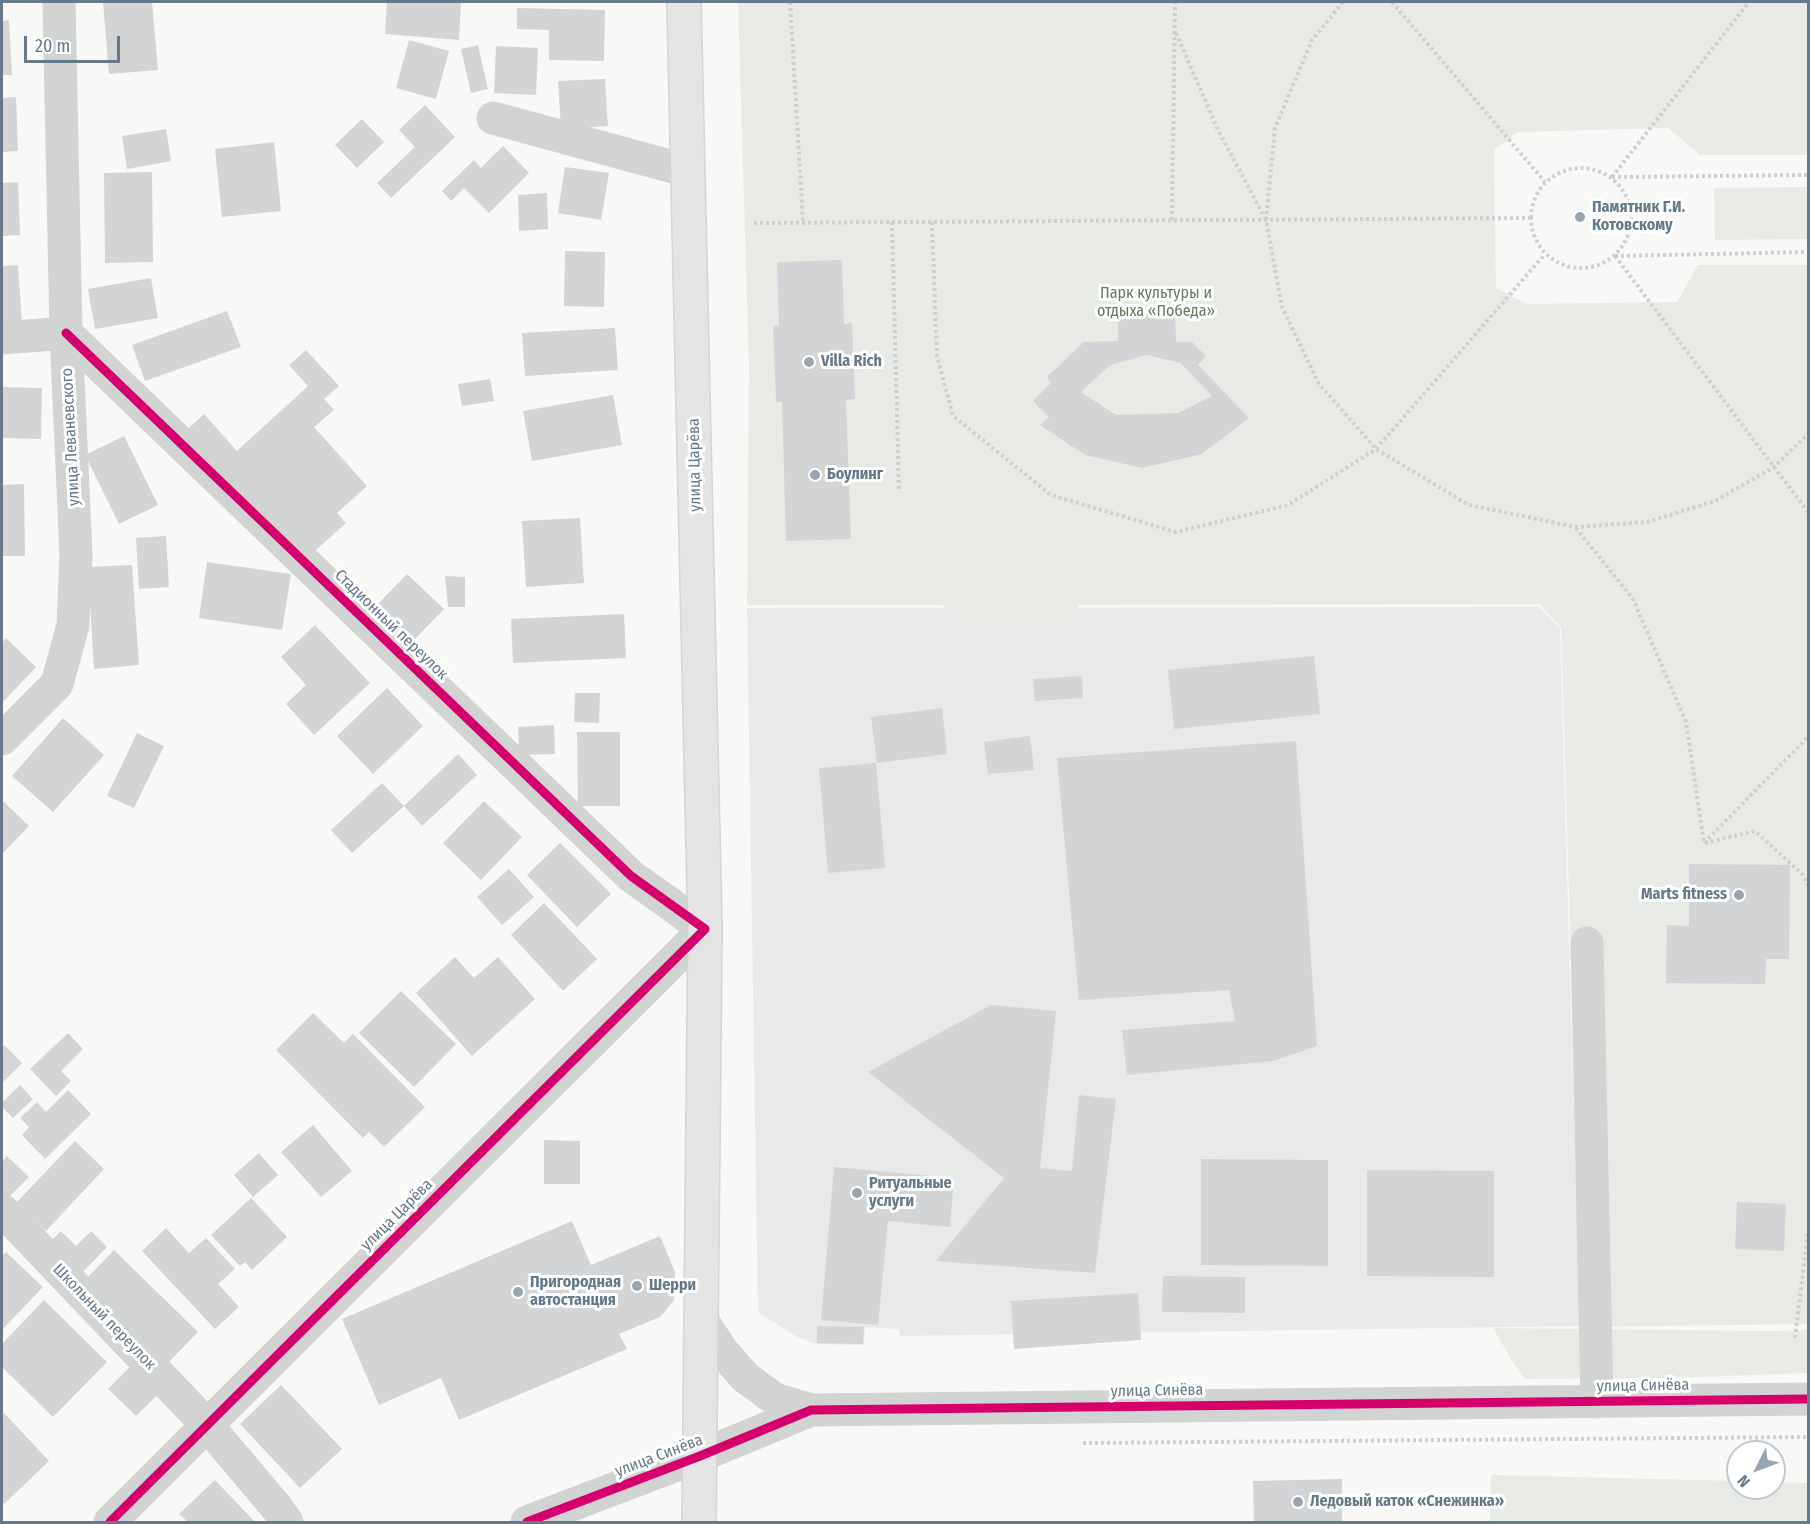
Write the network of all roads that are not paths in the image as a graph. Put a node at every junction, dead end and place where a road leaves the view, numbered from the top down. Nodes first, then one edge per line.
1 (59, 2) edge
2 (684, 2) edge
3 (493, 118) dead end
4 (688, 171) junction
5 (66, 333) junction
6 (2, 338) edge
7 (2, 739) edge
8 (705, 929) junction
9 (1587, 943) dead end
10 (2, 1209) edge
11 (701, 1318) junction
12 (1809, 1399) edge
13 (1597, 1402) junction
14 (811, 1410) junction
15 (207, 1425) junction
16 (700, 1456) junction
17 (110, 1522) edge
18 (287, 1522) edge
19 (527, 1522) edge
20 (699, 1522) edge

1 - 5 street, улица Леваневского
2 - 4 main road, улица Царёва
3 - 4 street
4 - 8 main road, улица Царёва
5 - 6 street
5 - 7 street, улица Леваневского
5 - 8 street, Стадионный переулок
8 - 11 main road, улица Царёва
8 - 15 street, улица Царёва
9 - 13 street
10 - 15 street, Школьный переулок
11 - 14 street
11 - 16 main road, улица Царёва
12 - 13 street, улица Синёва
13 - 14 street, улица Синёва
14 - 16 street, улица Синёва
15 - 17 street, улица Царёва
15 - 18 street, Школьный переулок
16 - 19 street, улица Синёва
16 - 20 main road, улица Царёва

